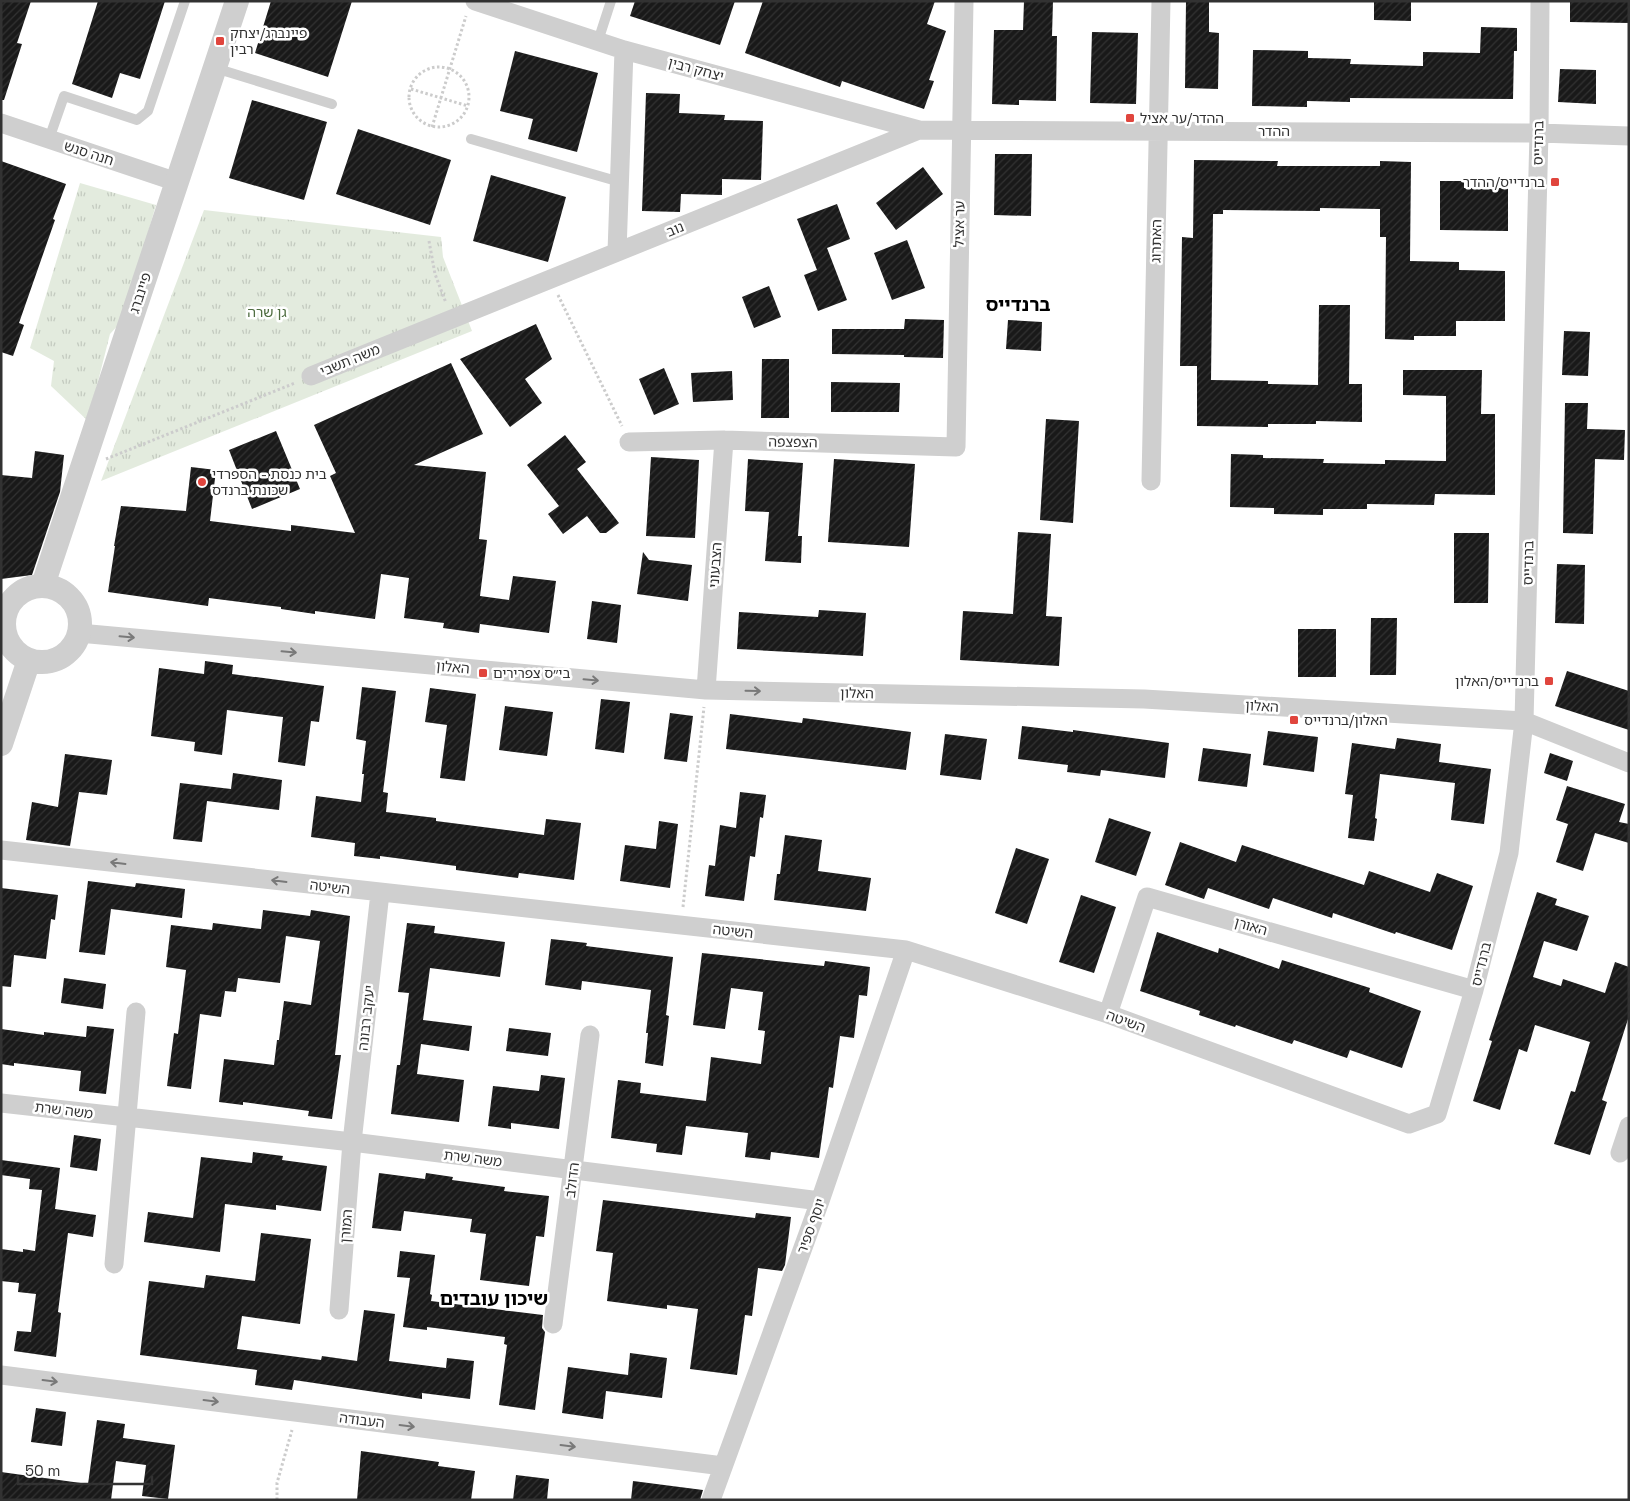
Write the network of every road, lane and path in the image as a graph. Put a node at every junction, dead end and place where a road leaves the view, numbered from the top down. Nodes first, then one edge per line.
1 (184, 1) edge
2 (237, 1) edge
3 (611, 1) edge
4 (964, 1) edge
5 (1161, 1) edge
6 (1540, 1) edge
7 (472, 6) edge
8 (598, 41) junction
9 (624, 50) junction
10 (215, 68) junction
11 (449, 69) junction
12 (410, 89) junction
13 (441, 98) junction
14 (332, 104) dead end
15 (468, 106) junction
16 (1, 123) edge
17 (432, 127) junction
18 (960, 129) junction
19 (919, 130) junction
20 (1158, 130) junction
21 (1539, 132) junction
22 (1629, 136) edge
23 (49, 139) junction
24 (471, 139) dead end
25 (177, 182) junction
26 (620, 182) junction
27 (429, 241) dead end
28 (618, 252) junction
29 (550, 279) junction
30 (452, 319) junction
31 (311, 376) joint
32 (724, 440) junction
33 (629, 442) joint
34 (956, 447) joint
35 (82, 469) junction
36 (1151, 481) dead end
37 (43, 585) junction
38 (3, 613) edge
39 (79, 633) junction
40 (29, 660) junction
41 (706, 690) junction
42 (1524, 722) junction
43 (1, 744) edge
44 (1629, 763) edge
45 (1, 850) edge
46 (380, 893) junction
47 (681, 925) junction
48 (906, 950) junction
49 (1474, 990) junction
50 (136, 1012) dead end
51 (1108, 1014) junction
52 (590, 1035) dead end
53 (1, 1103) edge
54 (1437, 1114) joint
55 (126, 1117) junction
56 (1629, 1126) edge
57 (352, 1142) junction
58 (1620, 1153) dead end
59 (573, 1171) junction
60 (820, 1201) junction
61 (114, 1264) dead end
62 (339, 1310) dead end
63 (553, 1324) dead end
64 (1, 1374) edge
65 (296, 1412) junction
66 (723, 1466) junction
67 (277, 1500) edge
68 (710, 1500) edge

1 - 23 lane
2 - 10 street, פיינברג
3 - 8 lane
4 - 18 street, ער אציל
5 - 20 street, האתרוג
6 - 21 street, ברנדייס
7 - 8 street, יצחק רבין
7 - 11 path
8 - 9 street, יצחק רבין
9 - 19 street, יצחק רבין
9 - 26 street
10 - 14 lane
10 - 25 street, פיינברג
11 - 12 path
11 - 13 path
11 - 15 path
12 - 13 path
12 - 17 path
13 - 15 path
13 - 17 path
15 - 17 path
16 - 23 street, חנה סנש
18 - 19 street, ההדר
18 - 20 street, ההדר
18 - 34 street, ער אציל
19 - 28 street, נוב
20 - 21 street, ההדר
20 - 36 street, האתרוג
21 - 22 street, ההדר
21 - 42 street, ברנדייס
23 - 25 street, חנה סנש
24 - 26 lane
25 - 35 street, פיינברג
26 - 28 street
27 - 30 path
28 - 29 street, משה תשבי
29 - 30 street, משה תשבי
29 - 33 path
30 - 31 street, משה תשבי
31 - 35 path, משה תשבי
32 - 33 street, הצפצפה
32 - 34 street, הצפצפה
32 - 41 street, הצבעוני
35 - 37 street, פיינברג
37 - 38 street
37 - 39 street
38 - 40 street
39 - 40 street
39 -> 41 street, האלון
40 - 43 street
41 -> 42 street, האלון
41 - 47 path
42 - 44 street, האלון
42 - 49 street, ברנדייס
46 -> 45 street, השיטה
46 - 47 street, השיטה
46 - 57 street, יעקב רבונה
47 - 48 street, השיטה
48 - 51 street, השיטה
48 - 60 street, יוסף ספיר
49 - 51 street, האורן
49 - 54 street, ברנדייס
50 - 55 street
51 - 54 street, השיטה
52 - 59 street, הדולב
53 - 55 street, משה שרת
55 - 57 street, משה שרת
55 - 61 street
56 - 58 street
57 - 59 street, משה שרת
57 - 62 street, המורן
59 - 60 street, משה שרת
59 - 63 street, הדולב
60 - 66 street, יוסף ספיר
64 -> 65 street, העבודה
65 -> 66 street, העבודה
65 - 67 path
66 - 68 street, יוסף ספיר

